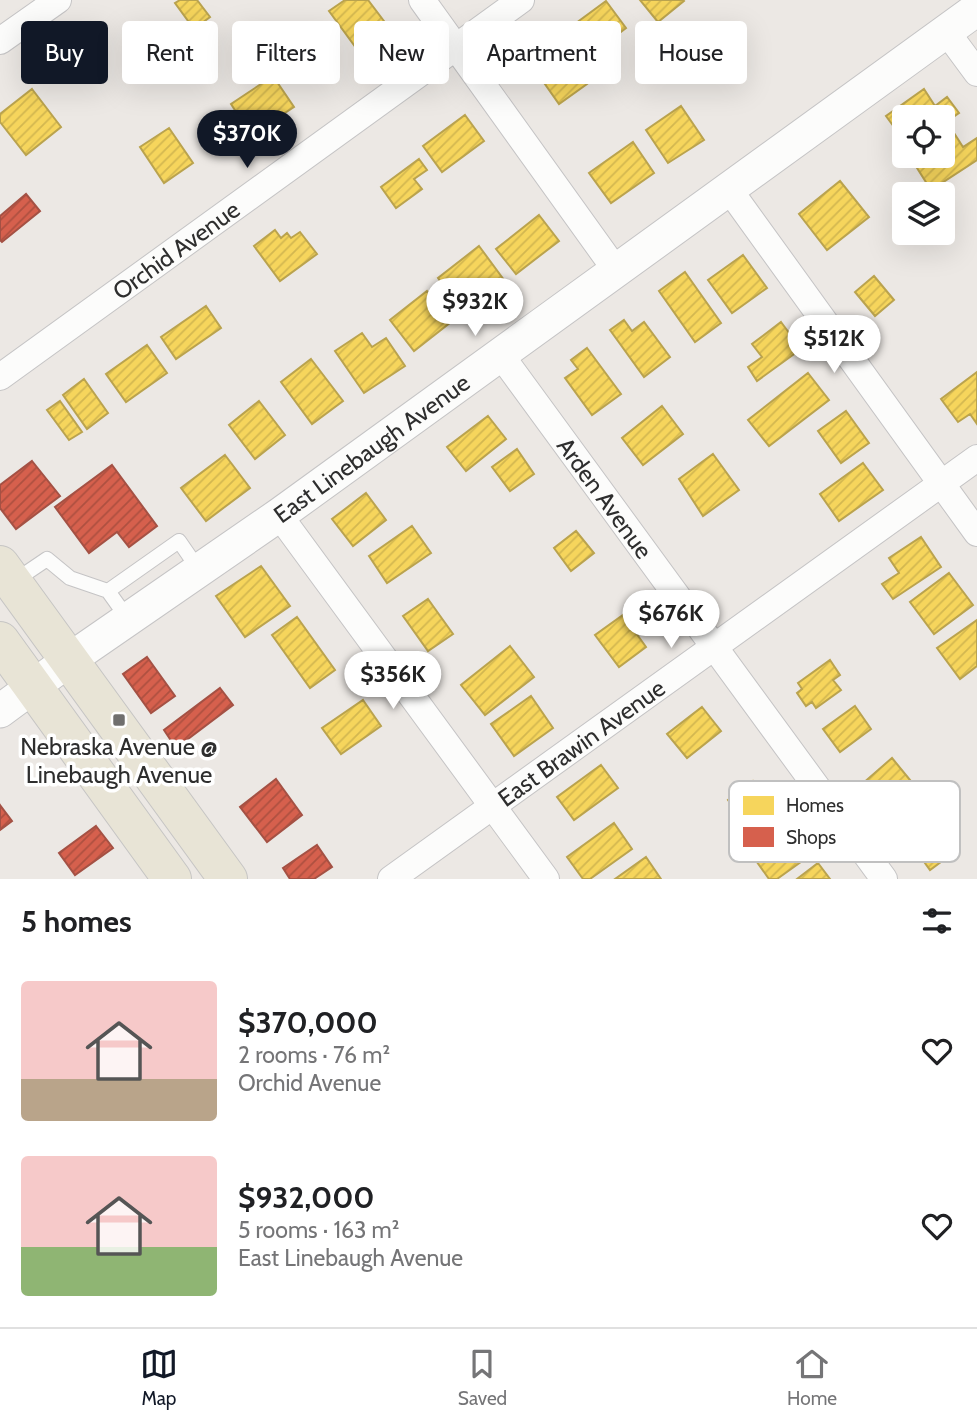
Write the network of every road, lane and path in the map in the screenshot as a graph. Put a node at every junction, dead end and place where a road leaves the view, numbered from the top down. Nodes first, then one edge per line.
1 (58, 0) edge
2 (422, 0) edge
3 (522, 0) edge
4 (977, 9) edge
5 (946, 31) junction
6 (0, 41) edge
7 (456, 47) junction
8 (977, 73) edge
9 (728, 188) junction
10 (615, 269) junction
11 (500, 354) junction
12 (0, 377) edge
13 (977, 458) edge
14 (941, 483) junction
15 (279, 515) junction
16 (977, 533) edge
17 (199, 570) junction
18 (6, 573) edge
19 (108, 591) junction
20 (128, 619) junction
21 (0, 641) edge
22 (713, 648) junction
23 (69, 660) junction
24 (33, 686) junction
25 (0, 711) edge
26 (811, 781) edge
27 (493, 807) junction
28 (871, 862) edge
29 (172, 879) edge
30 (228, 879) edge
31 (391, 879) edge
32 (546, 879) edge
33 (884, 879) edge

1 - 6 street
2 - 7 street
3 - 7 street, Orchid Avenue
4 - 5 street, East Linebaugh Avenue
5 - 8 street
5 - 9 street, East Linebaugh Avenue
7 - 10 street
7 - 12 street, Orchid Avenue
9 - 10 street, East Linebaugh Avenue
9 - 14 street
10 - 11 street, East Linebaugh Avenue
11 - 15 street, East Linebaugh Avenue
11 - 22 street, Arden Avenue
13 - 14 street, East Brawin Avenue
14 - 16 street
14 - 22 street, East Brawin Avenue
15 - 17 street, East Linebaugh Avenue
15 - 27 street
17 - 19 lane
17 - 20 street, East Linebaugh Avenue
18 - 19 lane
18 - 23 main road
19 - 20 lane
20 - 23 street, East Linebaugh Avenue
21 - 24 main road
22 - 26 street, Arden Avenue
22 - 27 street, East Brawin Avenue
23 - 24 street, East Linebaugh Avenue
23 - 30 main road
24 - 25 street, East Linebaugh Avenue
24 - 29 main road
27 - 31 street, East Brawin Avenue
27 - 32 street
28 - 33 street, Arden Avenue

